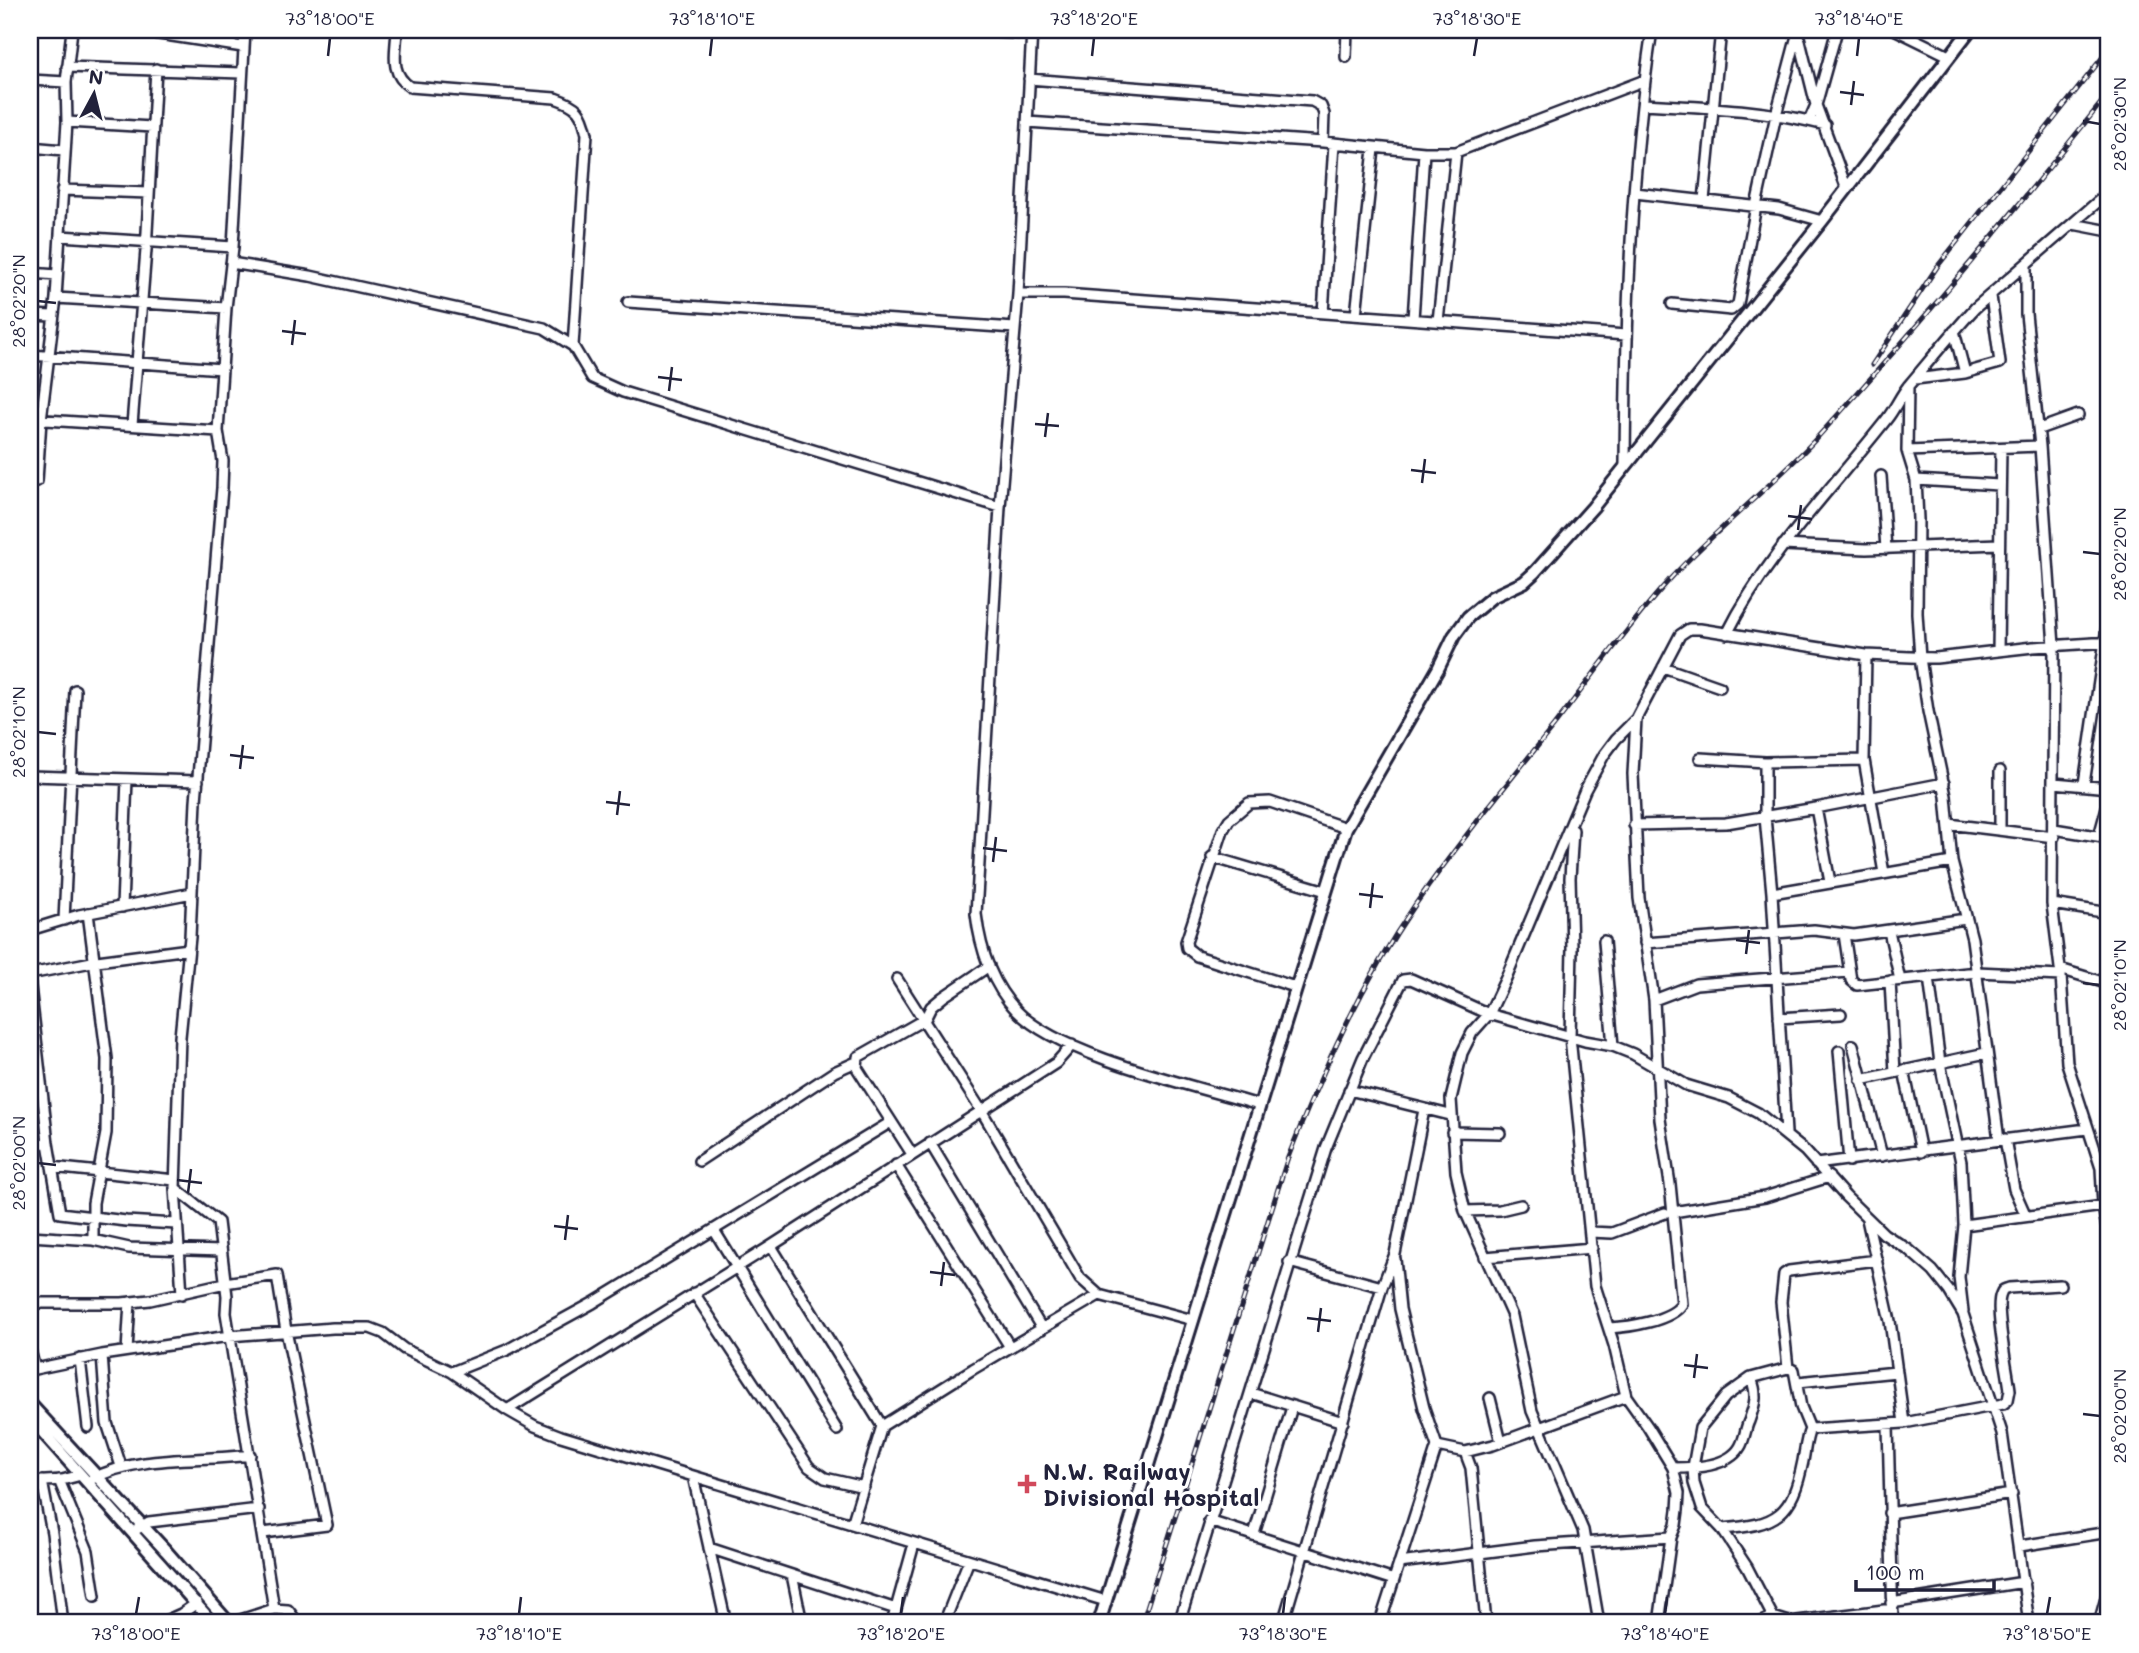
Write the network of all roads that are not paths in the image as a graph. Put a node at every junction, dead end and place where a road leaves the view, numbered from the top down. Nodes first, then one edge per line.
1 (72, 30) edge
2 (245, 30) edge
3 (397, 30) edge
4 (962, 30) edge
5 (1347, 30) edge
6 (1652, 30) edge
7 (1721, 30) edge
8 (1837, 30) edge
9 (1896, 30) edge
10 (1970, 30) edge
11 (1798, 31) edge
12 (146, 32) dead end
13 (1032, 32) edge
14 (243, 47) junction
15 (1950, 56) junction
16 (1346, 57) dead end
17 (67, 67) junction
18 (156, 69) junction
19 (241, 74) junction
20 (1029, 79) junction
21 (30, 80) edge
22 (1644, 80) junction
23 (66, 82) junction
24 (1643, 104) junction
25 (1816, 105) junction
26 (1714, 107) junction
27 (1776, 115) junction
28 (1809, 121) junction
29 (67, 122) junction
30 (1027, 122) junction
31 (1825, 125) junction
32 (152, 127) junction
33 (1322, 142) junction
34 (1335, 144) junction
35 (30, 147) edge
36 (1374, 149) junction
37 (64, 150) junction
38 (1424, 152) junction
39 (1456, 152) junction
40 (1847, 188) junction
41 (62, 190) junction
42 (2109, 191) edge
43 (149, 193) junction
44 (1635, 193) junction
45 (1704, 200) junction
46 (1756, 206) junction
47 (1822, 221) junction
48 (2073, 224) junction
49 (2109, 231) edge
50 (60, 236) junction
51 (146, 243) junction
52 (233, 247) junction
53 (232, 263) junction
54 (2026, 266) junction
55 (30, 273) edge
56 (57, 275) junction
57 (1018, 294) junction
58 (1991, 296) junction
59 (56, 298) junction
60 (628, 302) dead end
61 (142, 303) junction
62 (1672, 304) dead end
63 (226, 308) junction
64 (1323, 313) junction
65 (30, 315) edge
66 (1356, 315) junction
67 (53, 316) junction
68 (1413, 319) junction
69 (1438, 321) junction
70 (1015, 328) junction
71 (1954, 331) junction
72 (1626, 335) junction
73 (573, 346) junction
74 (30, 355) edge
75 (49, 357) junction
76 (138, 363) junction
77 (222, 369) junction
78 (1965, 373) junction
79 (1911, 383) junction
80 (2078, 415) dead end
81 (30, 419) edge
82 (41, 420) junction
83 (132, 425) junction
84 (2039, 429) junction
85 (218, 431) junction
86 (2040, 446) junction
87 (2001, 447) junction
88 (1907, 451) junction
89 (1625, 466) junction
90 (1881, 476) dead end
91 (1916, 480) junction
92 (37, 481) dead end
93 (1999, 485) junction
94 (1000, 507) junction
95 (1999, 544) junction
96 (1783, 545) junction
97 (1918, 546) junction
98 (1886, 549) junction
99 (2109, 613) edge
100 (1727, 634) junction
101 (2106, 643) edge
102 (2054, 646) junction
103 (1998, 651) junction
104 (1866, 655) junction
105 (1920, 658) junction
106 (1663, 667) junction
107 (1720, 687) dead end
108 (75, 690) dead end
109 (1636, 719) junction
110 (1700, 758) dead end
111 (1864, 760) junction
112 (1765, 762) junction
113 (2000, 771) dead end
114 (30, 776) edge
115 (69, 777) junction
116 (128, 779) junction
117 (198, 781) junction
118 (1944, 783) junction
119 (2054, 783) junction
120 (2084, 785) junction
121 (2109, 788) edge
122 (1872, 797) junction
123 (2109, 800) edge
124 (1816, 808) junction
125 (1765, 817) junction
126 (1573, 821) junction
127 (1949, 824) junction
128 (1634, 825) junction
129 (1346, 828) junction
130 (2000, 829) junction
131 (2054, 833) junction
132 (2104, 837) edge
133 (1212, 857) junction
134 (1952, 862) junction
135 (1884, 873) junction
136 (1830, 882) junction
137 (1326, 891) junction
138 (1772, 892) junction
139 (192, 893) junction
140 (2052, 904) junction
141 (122, 907) junction
142 (88, 913) junction
143 (2109, 913) edge
144 (1966, 919) junction
145 (64, 920) junction
146 (30, 930) edge
147 (1889, 931) junction
148 (1774, 934) junction
149 (1844, 934) junction
150 (1604, 941) dead end
151 (1645, 943) junction
152 (189, 949) junction
153 (95, 961) junction
154 (989, 966) junction
155 (1849, 972) junction
156 (1977, 972) junction
157 (2061, 973) junction
158 (30, 974) edge
159 (1777, 976) junction
160 (1929, 977) junction
161 (897, 979) dead end
162 (1895, 980) junction
163 (2109, 984) edge
164 (30, 986) edge
165 (1295, 987) junction
166 (1654, 1000) junction
167 (1489, 1014) junction
168 (1841, 1014) dead end
169 (1779, 1018) junction
170 (925, 1020) junction
171 (1570, 1037) junction
172 (1072, 1045) junction
173 (1853, 1045) dead end
174 (1613, 1046) junction
175 (1839, 1051) dead end
176 (1986, 1053) junction
177 (856, 1062) junction
178 (1940, 1063) junction
179 (1657, 1069) junction
180 (1899, 1071) junction
181 (1861, 1080) junction
182 (1349, 1090) junction
183 (1259, 1105) junction
184 (982, 1110) junction
185 (1424, 1110) junction
186 (1450, 1115) junction
187 (891, 1122) junction
188 (2087, 1129) junction
189 (1451, 1132) junction
190 (1500, 1133) dead end
191 (1786, 1133) junction
192 (2002, 1139) junction
193 (48, 1143) junction
194 (930, 1143) junction
195 (30, 1144) edge
196 (1958, 1145) junction
197 (1921, 1152) junction
198 (912, 1154) junction
199 (1882, 1156) junction
200 (699, 1161) dead end
201 (1849, 1161) junction
202 (1816, 1164) junction
203 (896, 1165) junction
204 (52, 1167) junction
205 (2105, 1167) edge
206 (100, 1173) junction
207 (1829, 1177) junction
208 (175, 1184) junction
209 (1521, 1205) dead end
210 (2103, 1206) junction
211 (1465, 1211) junction
212 (1669, 1213) junction
213 (2026, 1216) junction
214 (1867, 1217) junction
215 (92, 1218) junction
216 (176, 1224) junction
217 (1964, 1224) junction
218 (714, 1230) junction
219 (1590, 1233) junction
220 (30, 1236) edge
221 (2109, 1239) edge
222 (93, 1240) junction
223 (771, 1246) junction
224 (1592, 1248) junction
225 (177, 1251) junction
226 (221, 1251) junction
227 (1395, 1254) junction
228 (1485, 1257) junction
229 (1877, 1260) junction
230 (1289, 1262) junction
231 (737, 1267) junction
232 (225, 1283) junction
233 (2060, 1284) dead end
234 (1382, 1287) junction
235 (694, 1293) junction
236 (182, 1294) junction
237 (1099, 1295) junction
238 (130, 1302) junction
239 (30, 1304) edge
240 (1963, 1314) junction
241 (1193, 1320) junction
242 (1609, 1328) junction
243 (1042, 1329) junction
244 (286, 1331) junction
245 (229, 1336) junction
246 (1010, 1347) junction
247 (30, 1350) edge
248 (127, 1351) junction
249 (102, 1355) junction
250 (80, 1359) junction
251 (1788, 1367) junction
252 (32, 1369) edge
253 (452, 1372) junction
254 (1896, 1372) junction
255 (1751, 1378) junction
256 (1798, 1382) junction
257 (1251, 1393) junction
258 (1626, 1396) junction
259 (1490, 1398) dead end
260 (30, 1404) edge
261 (1293, 1407) junction
262 (1992, 1407) junction
263 (507, 1410) junction
264 (30, 1418) edge
265 (1343, 1422) junction
266 (1905, 1423) junction
267 (1888, 1425) junction
268 (882, 1426) junction
269 (89, 1427) dead end
270 (1539, 1427) junction
271 (1810, 1429) junction
272 (837, 1430) dead end
273 (1500, 1442) junction
274 (1437, 1446) junction
275 (1465, 1452) junction
276 (250, 1455) junction
277 (121, 1466) junction
278 (1693, 1467) junction
279 (1673, 1468) junction
280 (693, 1476) junction
281 (88, 1478) junction
282 (59, 1480) junction
283 (42, 1481) junction
284 (30, 1482) edge
285 (864, 1487) junction
286 (2012, 1494) junction
287 (259, 1509) junction
288 (1889, 1513) junction
289 (1209, 1521) junction
290 (852, 1524) junction
291 (137, 1529) junction
292 (1722, 1530) junction
293 (2109, 1532) edge
294 (262, 1533) junction
295 (1254, 1534) junction
296 (1671, 1537) junction
297 (1586, 1542) junction
298 (914, 1544) junction
299 (2020, 1546) junction
300 (709, 1548) junction
301 (1305, 1551) junction
302 (1478, 1553) junction
303 (969, 1560) junction
304 (1399, 1563) junction
305 (792, 1575) junction
306 (1394, 1580) junction
307 (2024, 1582) junction
308 (2109, 1587) edge
309 (95, 1596) dead end
310 (1106, 1601) junction
311 (197, 1603) junction
312 (1891, 1606) junction
313 (274, 1609) junction
314 (897, 1609) junction
315 (1773, 1617) junction
316 (63, 1623) edge
317 (161, 1623) edge
318 (213, 1623) edge
319 (230, 1623) edge
320 (298, 1623) edge
321 (726, 1623) edge
322 (802, 1623) edge
323 (892, 1623) edge
324 (944, 1623) edge
325 (1099, 1623) edge
326 (1179, 1623) edge
327 (1283, 1623) edge
328 (1380, 1623) edge
329 (1486, 1623) edge
330 (1599, 1623) edge
331 (1659, 1623) edge
332 (1759, 1623) edge
333 (1893, 1623) edge
334 (2029, 1623) edge
335 (2099, 1623) edge

1 - 17 street
2 - 14 street
3 - 73 street
4 - 13 street
5 - 16 street
6 - 22 street
7 - 26 street
8 - 25 street
9 - 15 street
10 - 15 street
11 - 25 street
11 - 27 street
12 - 14 street
13 - 20 street
14 - 19 street
15 - 40 street
17 - 18 street
17 - 23 street
18 - 19 street
18 - 32 street
19 - 52 street
20 - 30 street
20 - 33 street
21 - 23 street
22 - 24 street
22 - 39 street
23 - 29 street
24 - 26 street
24 - 44 street
25 - 28 street
25 - 31 street
26 - 27 street
26 - 45 street
27 - 28 street
27 - 46 street
28 - 31 street
29 - 32 street
29 - 37 street
30 - 33 street
30 - 57 street
31 - 40 street
32 - 43 street
33 - 34 street
34 - 36 street
34 - 64 street
35 - 37 street
36 - 38 street
36 - 66 street
37 - 41 street
38 - 39 street
38 - 68 street
39 - 69 street
40 - 47 street
41 - 43 street
41 - 50 street
42 - 48 street
43 - 51 street
44 - 45 street
44 - 72 street
45 - 46 street
46 - 47 street
46 - 62 street
47 - 89 street
48 - 49 street
48 - 54 street
50 - 51 street
50 - 56 street
51 - 52 street
51 - 61 street
52 - 53 street
53 - 63 street
53 - 73 street
54 - 58 street
54 - 84 street
55 - 56 street
56 - 59 street
57 - 64 street
57 - 70 street
58 - 71 street
58 - 78 street
59 - 61 street
59 - 67 street
60 - 70 street
61 - 63 street
61 - 76 street
63 - 77 street
64 - 66 street
65 - 67 street
66 - 68 street
67 - 75 street
68 - 69 street
69 - 72 street
70 - 94 street
71 - 78 street
71 - 79 street
72 - 89 street
73 - 94 street
74 - 75 street
75 - 76 street
75 - 82 street
76 - 77 street
76 - 83 street
77 - 85 street
78 - 79 street
79 - 88 street
79 - 96 street
80 - 84 street
81 - 82 street
82 - 83 street
82 - 92 street
83 - 85 street
84 - 86 street
85 - 117 street
86 - 87 street
86 - 102 street
87 - 88 street
87 - 93 street
88 - 91 street
89 - 129 street
90 - 98 street
91 - 93 street
91 - 97 street
93 - 95 street
94 - 154 street
95 - 97 street
95 - 103 street
96 - 98 street
96 - 100 street
97 - 98 street
97 - 105 street
99 - 101 street
100 - 104 street
100 - 106 street
101 - 102 street
101 - 120 street
102 - 103 street
102 - 119 street
103 - 105 street
104 - 105 street
104 - 111 street
105 - 118 street
106 - 107 street
106 - 109 street
108 - 115 street
109 - 126 street
109 - 128 street
110 - 112 street
111 - 112 street
111 - 122 street
112 - 125 street
113 - 130 street
114 - 115 street
115 - 116 street
115 - 145 street
116 - 117 street
116 - 141 street
117 - 139 street
118 - 122 street
118 - 127 street
119 - 120 street
119 - 131 street
120 - 121 street
122 - 124 street
122 - 135 street
123 - 132 street
124 - 125 street
124 - 136 street
125 - 128 street
125 - 138 street
126 - 167 street
126 - 171 street
127 - 130 street
127 - 134 street
128 - 151 street
129 - 133 street
129 - 137 street
130 - 131 street
131 - 132 street
131 - 140 street
133 - 137 street
133 - 165 street
134 - 135 street
134 - 144 street
135 - 136 street
136 - 138 street
137 - 165 street
138 - 148 street
139 - 141 street
139 - 152 street
140 - 143 street
140 - 157 street
141 - 142 street
142 - 145 street
142 - 153 street
144 - 147 street
144 - 156 street
145 - 146 street
147 - 149 street
147 - 162 street
148 - 149 street
148 - 151 street
148 - 159 street
149 - 155 street
150 - 174 street
151 - 166 street
152 - 153 street
152 - 208 street
153 - 158 street
153 - 206 street
154 - 170 street
154 - 172 street
155 - 159 street
155 - 162 street
156 - 157 street
156 - 160 street
156 - 176 street
157 - 163 street
157 - 188 street
159 - 166 street
159 - 169 street
160 - 162 street
160 - 178 street
161 - 170 street
162 - 180 street
164 - 193 street
165 - 183 street
166 - 179 street
167 - 171 street
167 - 182 street
167 - 186 street
168 - 169 street
169 - 191 street
170 - 177 street
170 - 184 street
171 - 174 street
171 - 219 street
172 - 183 street
172 - 184 street
173 - 181 street
174 - 179 street
175 - 201 street
176 - 178 street
176 - 192 street
177 - 187 street
177 - 200 street
178 - 180 street
178 - 196 street
179 - 191 street
179 - 212 street
180 - 181 street
180 - 197 street
181 - 199 street
182 - 185 street
182 - 230 street
183 - 241 street
184 - 194 street
184 - 237 street
185 - 186 street
185 - 227 street
186 - 189 street
187 - 198 street
187 - 218 street
188 - 192 street
188 - 205 street
189 - 190 street
189 - 211 street
191 - 202 street
192 - 196 street
192 - 213 street
193 - 195 street
193 - 204 street
194 - 198 street
194 - 243 street
196 - 197 street
196 - 217 street
197 - 199 street
198 - 203 street
199 - 201 street
201 - 202 street
202 - 207 street
203 - 223 street
203 - 246 street
204 - 206 street
204 - 215 street
205 - 210 street
206 - 208 street
206 - 215 street
207 - 212 street
207 - 214 street
208 - 216 street
208 - 226 street
209 - 211 street
210 - 213 street
210 - 221 street
211 - 228 street
212 - 219 street
212 - 242 street
213 - 217 street
214 - 229 street
214 - 240 street
215 - 216 street
215 - 222 street
216 - 225 street
217 - 240 street
218 - 231 street
218 - 253 street
219 - 224 street
220 - 222 street
222 - 225 street
223 - 231 street
223 - 268 street
224 - 228 street
224 - 242 street
225 - 226 street
225 - 236 street
226 - 232 street
227 - 234 street
227 - 274 street
228 - 270 street
229 - 251 street
229 - 254 street
230 - 234 street
230 - 257 street
231 - 235 street
231 - 272 street
232 - 236 street
232 - 244 street
232 - 245 street
233 - 262 street
234 - 265 street
235 - 263 street
235 - 285 street
236 - 238 street
237 - 241 street
237 - 243 street
238 - 239 street
238 - 248 street
240 - 262 street
241 - 310 street
242 - 258 street
243 - 246 street
244 - 245 street
244 - 253 street
244 - 294 street
245 - 248 street
245 - 276 street
246 - 268 street
247 - 252 street
248 - 249 street
249 - 250 street
249 - 277 street
250 - 252 street
250 - 269 street
251 - 255 street
251 - 256 street
253 - 263 street
254 - 256 street
254 - 266 street
255 - 278 street
255 - 278 street
256 - 271 street
257 - 261 street
257 - 289 street
258 - 270 street
258 - 279 street
259 - 273 street
260 - 281 street
261 - 265 street
261 - 295 street
262 - 266 street
262 - 286 street
263 - 280 street
264 - 281 street
265 - 301 street
266 - 267 street
267 - 271 street
267 - 288 street
268 - 285 street
270 - 273 street
270 - 297 street
271 - 292 street
273 - 275 street
274 - 275 street
274 - 304 street
275 - 302 street
276 - 277 street
276 - 287 street
277 - 281 street
278 - 279 street
278 - 292 street
279 - 296 street
280 - 290 street
280 - 300 street
281 - 282 street
281 - 291 street
282 - 283 street
282 - 309 street
283 - 284 street
283 - 316 street
285 - 290 street
286 - 288 street
286 - 299 street
287 - 291 street
287 - 294 street
288 - 312 street
289 - 295 street
289 - 326 street
290 - 298 street
291 - 311 street
291 - 319 street
292 - 315 street
293 - 299 street
294 - 313 street
295 - 301 street
296 - 297 street
296 - 331 street
297 - 302 street
297 - 330 street
298 - 303 street
298 - 314 street
299 - 307 street
300 - 305 street
300 - 321 street
301 - 306 street
301 - 327 street
302 - 304 street
302 - 329 street
303 - 310 street
303 - 324 street
304 - 306 street
305 - 314 street
305 - 322 street
306 - 328 street
307 - 312 street
307 - 334 street
308 - 335 street
310 - 325 street
311 - 317 street
311 - 318 street
312 - 315 street
312 - 333 street
313 - 319 street
313 - 320 street
314 - 323 street
315 - 332 street

